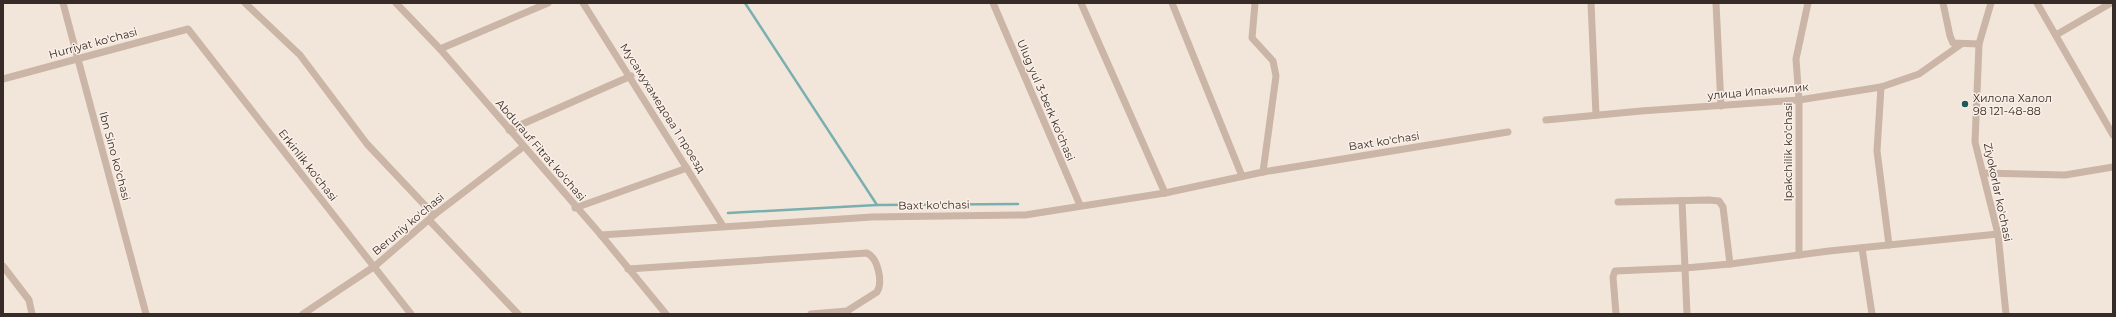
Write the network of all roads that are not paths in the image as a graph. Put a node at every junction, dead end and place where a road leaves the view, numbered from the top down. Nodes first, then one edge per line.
1 (63, 3) edge
2 (245, 3) edge
3 (396, 3) edge
4 (548, 3) edge
5 (583, 3) edge
6 (993, 3) edge
7 (1081, 3) edge
8 (1172, 3) edge
9 (1255, 3) edge
10 (1591, 3) edge
11 (1716, 3) edge
12 (1808, 3) edge
13 (1943, 3) edge
14 (1991, 3) edge
15 (2037, 3) edge
16 (2111, 3) edge
17 (188, 29) joint
18 (2056, 35) junction
19 (1960, 44) junction
20 (1979, 44) junction
21 (440, 50) junction
22 (78, 59) junction
23 (631, 76) junction
24 (3, 79) edge
25 (1881, 87) junction
26 (1798, 100) junction
27 (1721, 106) junction
28 (1596, 115) junction
29 (1546, 120) dead end
30 (509, 130) junction
31 (1508, 132) dead end
32 (2113, 135) edge
33 (523, 148) junction
34 (2113, 167) edge
35 (687, 168) junction
36 (1263, 172) junction
37 (1983, 174) junction
38 (1242, 176) junction
39 (1165, 193) junction
40 (1682, 201) junction
41 (1618, 202) dead end
42 (1080, 205) junction
43 (575, 208) junction
44 (432, 218) junction
45 (723, 226) junction
46 (1998, 234) junction
47 (601, 235) junction
48 (1889, 245) junction
49 (1862, 248) junction
50 (1799, 255) junction
51 (1730, 264) junction
52 (3, 266) edge
53 (375, 266) junction
54 (1685, 268) junction
55 (628, 269) junction
56 (32, 314) edge
57 (146, 314) edge
58 (303, 314) edge
59 (411, 314) edge
60 (518, 314) edge
61 (666, 314) edge
62 (811, 314) edge
63 (1616, 314) edge
64 (1688, 314) edge
65 (1872, 314) edge
66 (2006, 314) edge

1 - 22 street, Ibn Sino ko'chasi
2 - 44 street
3 - 21 street, Abdurauf Fitrat ko'chasi
4 - 21 street
5 - 23 street, Мусамухамедова 1 проезд
6 - 42 street, Ulug yul 3-berk ko'chasi
7 - 39 street
8 - 38 street
9 - 36 street
10 - 28 street
11 - 27 street
12 - 26 street, Ipakchilik ko'chasi
13 - 19 street
14 - 20 street, Ziyokorlar ko'chasi
15 - 18 street
16 - 18 street
17 - 22 street, Hurriyat ko'chasi
17 - 53 street, Erkinlik ko'chasi
18 - 32 street
19 - 20 street
19 - 25 street, улица Ипакчилик
20 - 37 street, Ziyokorlar ko'chasi
21 - 30 street, Abdurauf Fitrat ko'chasi
22 - 24 street, Hurriyat ko'chasi
22 - 57 street, Ibn Sino ko'chasi
23 - 30 street
23 - 35 street, Мусамухамедова 1 проезд
25 - 26 street, улица Ипакчилик
25 - 48 street
26 - 27 street, улица Ипакчилик
26 - 50 street, Ipakchilik ko'chasi
27 - 28 street, улица Ипакчилик
28 - 29 street, улица Ипакчилик
30 - 33 street, Abdurauf Fitrat ko'chasi
31 - 36 street, Baxt ko'chasi
33 - 43 street, Abdurauf Fitrat ko'chasi
33 - 44 street, Beruniy ko'chasi
34 - 37 street
35 - 43 street
35 - 45 street, Мусамухамедова 1 проезд
36 - 38 street, Baxt ko'chasi
37 - 46 street, Ziyokorlar ko'chasi
38 - 39 street, Baxt ko'chasi
39 - 42 street, Baxt ko'chasi
40 - 41 street
40 - 51 street
40 - 54 street
42 - 45 street, Baxt ko'chasi
43 - 47 street, Abdurauf Fitrat ko'chasi
44 - 53 street, Beruniy ko'chasi
44 - 60 street
45 - 47 street, Baxt ko'chasi
46 - 48 street
46 - 66 street, Ziyokorlar ko'chasi
47 - 55 street, Abdurauf Fitrat ko'chasi
48 - 49 street
49 - 50 street
49 - 65 street
50 - 51 street
51 - 54 street
52 - 56 street
53 - 58 street, Beruniy ko'chasi
53 - 59 street, Erkinlik ko'chasi
54 - 63 street
54 - 64 street
55 - 61 street, Abdurauf Fitrat ko'chasi
55 - 62 street

